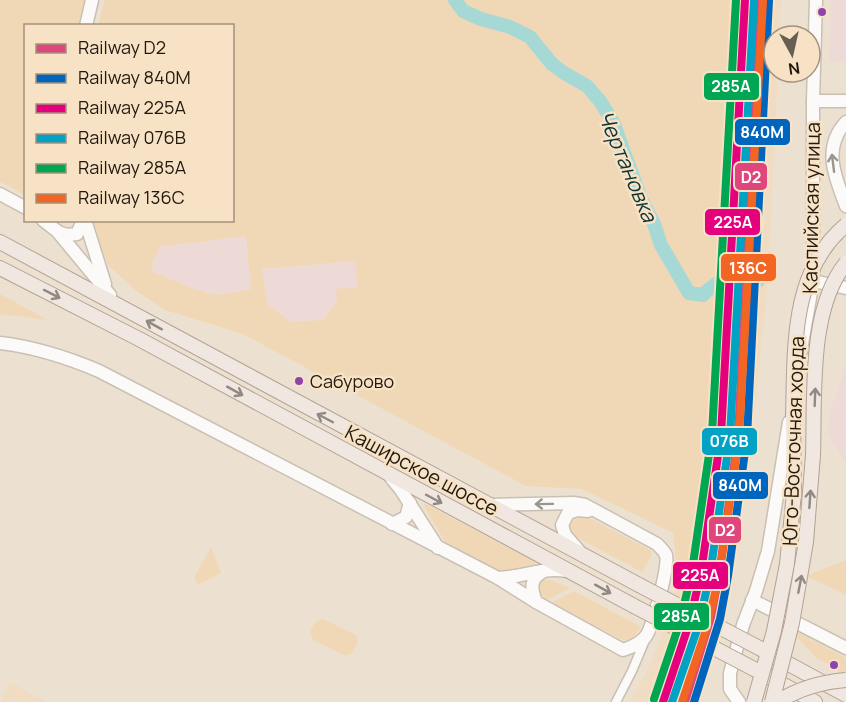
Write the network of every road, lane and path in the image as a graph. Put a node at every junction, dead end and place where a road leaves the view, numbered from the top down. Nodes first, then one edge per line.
1 (92, 0) edge
2 (816, 0) edge
3 (86, 24) edge
4 (813, 101) junction
5 (846, 101) edge
6 (846, 122) edge
7 (0, 194) edge
8 (846, 206) edge
9 (24, 207) edge
10 (46, 222) edge
11 (83, 222) edge
12 (85, 222) edge
13 (846, 225) edge
14 (57, 231) junction
15 (0, 242) edge
16 (846, 263) edge
17 (0, 268) edge
18 (813, 280) junction
19 (846, 288) edge
20 (110, 295) junction
21 (121, 307) junction
22 (0, 344) edge
23 (389, 474) junction
24 (410, 503) junction
25 (488, 506) junction
26 (597, 512) junction
27 (392, 524) junction
28 (439, 549) junction
29 (585, 557) junction
30 (548, 569) junction
31 (571, 571) junction
32 (498, 578) junction
33 (752, 600) junction
34 (536, 602) junction
35 (646, 637) junction
36 (846, 648) edge
37 (846, 680) edge
38 (846, 695) edge
39 (616, 702) edge
40 (739, 702) edge
41 (754, 702) edge
42 (772, 702) edge
43 (777, 702) edge
44 (815, 702) edge

1 - 3 main road
2 - 4 main road, Каспийская улица
4 - 5 main road
4 - 18 main road, Каспийская улица
8 -> 6 main road
7 - 9 main road
10 - 14 main road
11 - 14 main road
12 - 20 main road
13 - 41 main road, Юго-Восточная хорда, bridge
14 - 20 main road
15 - 21 main road, Каширское шоссе
42 -> 16 main road, Юго-Восточная хорда, bridge
17 -> 23 main road, Каширское шоссе
18 - 19 main road
18 - 33 main road, Каспийская улица
20 - 21 main road
25 -> 21 main road, Каширское шоссе
22 - 27 main road
23 - 24 main road
23 -> 31 main road, Каширское шоссе
24 - 27 main road
24 - 28 main road
26 -> 25 main road
25 - 29 main road, Каширское шоссе
26 - 29 main road
26 - 35 main road
27 - 28 main road
28 - 32 main road
29 - 38 main road, Каширское шоссе, bridge
30 - 31 main road
30 - 32 main road
30 - 34 main road
31 -> 44 main road, Каширское шоссе, bridge
32 - 34 main road
33 - 36 main road
33 - 40 main road, Каспийская улица
34 - 35 main road
35 - 39 street
37 - 43 main road, bridge

